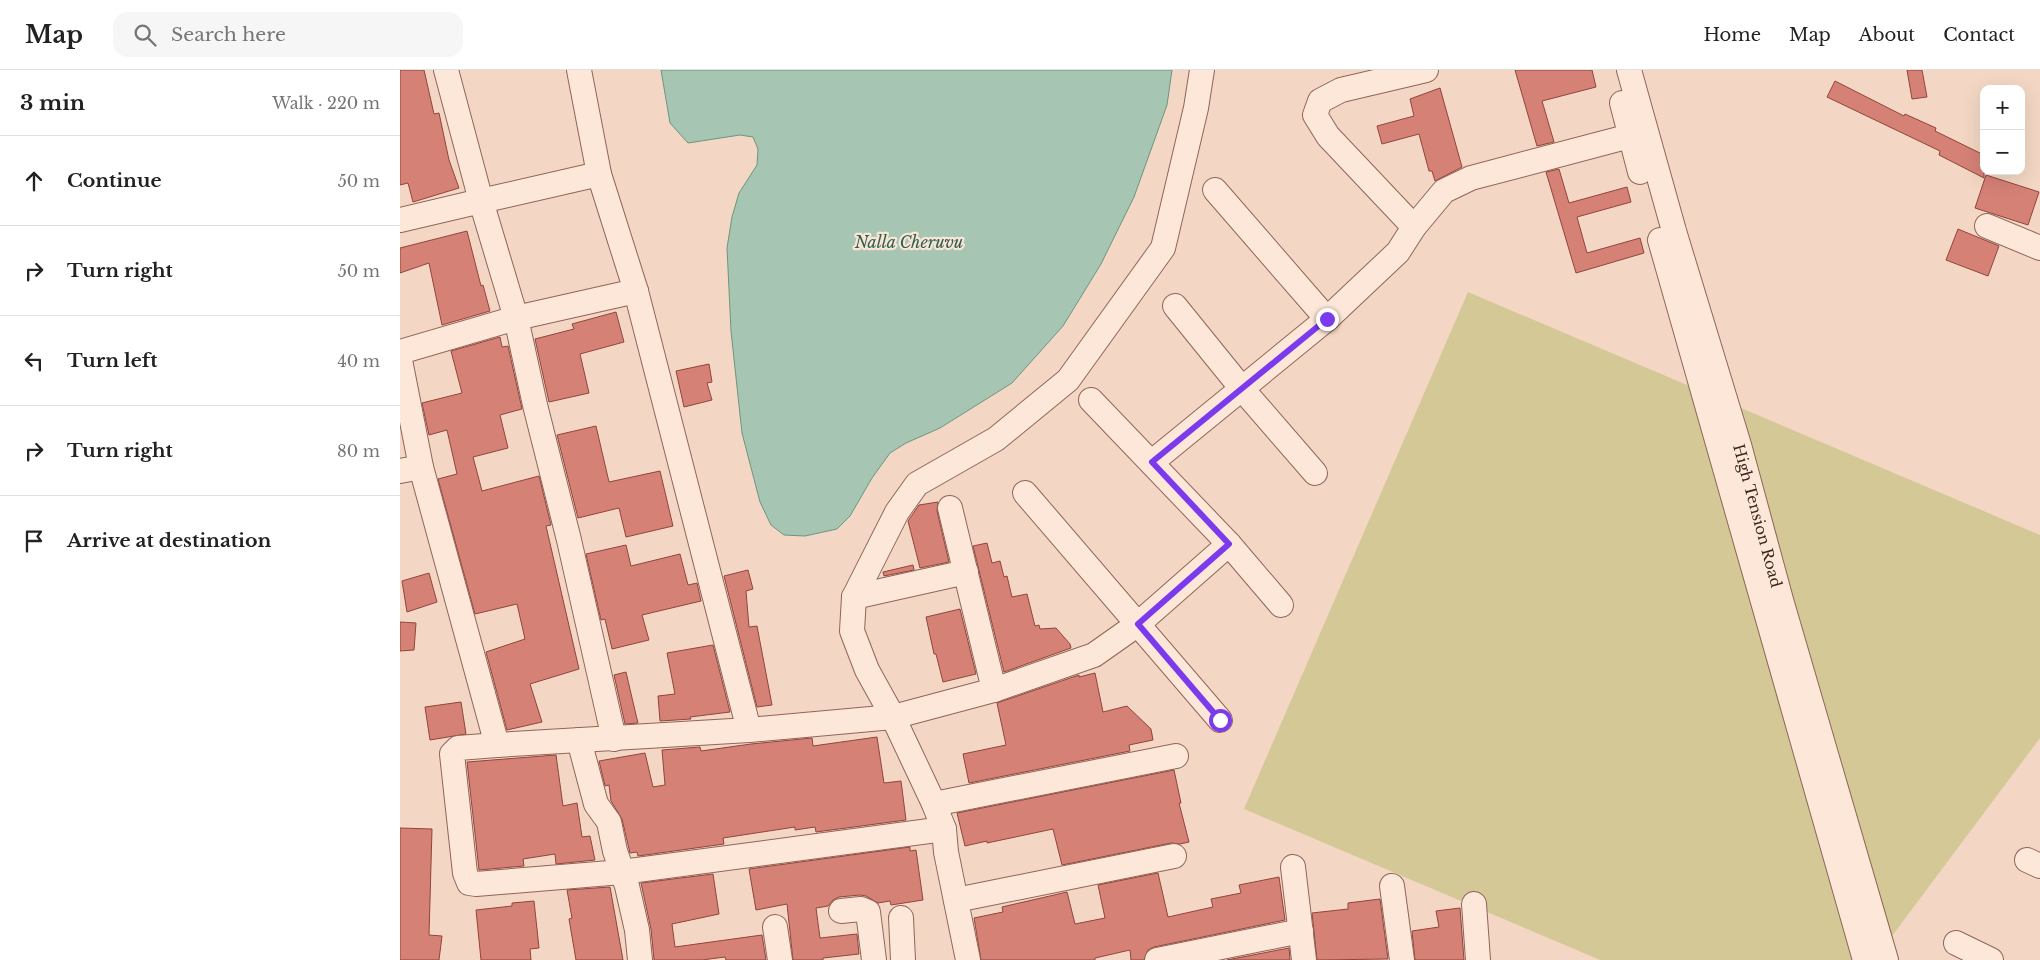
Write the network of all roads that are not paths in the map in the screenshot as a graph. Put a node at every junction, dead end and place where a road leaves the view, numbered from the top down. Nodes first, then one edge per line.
1 (446, 70) edge
2 (578, 70) edge
3 (1202, 70) edge
4 (1426, 70) edge
5 (1629, 70) edge
6 (1630, 136) junction
7 (599, 174) junction
8 (1216, 190) dead end
9 (481, 202) junction
10 (400, 220) edge
11 (1987, 226) dead end
12 (1414, 228) junction
13 (2040, 248) edge
14 (636, 291) junction
15 (1684, 294) junction
16 (1175, 306) dead end
17 (516, 318) junction
18 (1327, 319) junction
19 (400, 352) edge
20 (1702, 357) junction
21 (400, 360) edge
22 (1243, 390) junction
23 (1091, 400) dead end
24 (1152, 462) junction
25 (411, 469) edge
26 (1315, 473) dead end
27 (1025, 493) dead end
28 (950, 508) dead end
29 (1229, 544) junction
30 (966, 572) junction
31 (854, 597) junction
32 (1281, 605) dead end
33 (1138, 624) junction
34 (994, 690) junction
35 (893, 717) junction
36 (1220, 720) dead end
37 (749, 730) junction
38 (614, 738) junction
39 (579, 740) junction
40 (498, 745) junction
41 (1176, 756) dead end
42 (934, 804) junction
43 (944, 829) junction
44 (1174, 856) dead end
45 (1293, 867) dead end
46 (622, 872) junction
47 (1392, 886) dead end
48 (956, 900) junction
49 (1474, 904) dead end
50 (841, 911) dead end
51 (901, 918) dead end
52 (775, 927) dead end
53 (1301, 931) junction
54 (1956, 943) dead end
55 (640, 960) edge
56 (780, 960) edge
57 (874, 960) edge
58 (903, 960) edge
59 (968, 960) edge
60 (1158, 960) edge
61 (1304, 960) edge
62 (1402, 960) edge
63 (1478, 960) edge
64 (1865, 960) edge
65 (1886, 960) edge
66 (1991, 960) edge

1 - 9 street
2 - 7 street
3 - 31 street
4 - 12 street
5 - 6 street, High Tension Road
5 - 15 street, High Tension Road
6 - 12 street
6 - 15 street, High Tension Road
7 - 9 street
7 - 14 street
8 - 18 street
9 - 10 street
9 - 17 street
11 - 13 street
12 - 18 street
14 - 17 street
14 - 37 street
15 - 20 street, High Tension Road
16 - 22 street
17 - 19 street
17 - 38 street
18 - 22 street
20 - 64 street, High Tension Road
20 - 65 street, High Tension Road
21 - 25 street
22 - 24 street
22 - 26 street
23 - 24 street
24 - 29 street
25 - 40 street
27 - 33 street
28 - 30 street
29 - 32 street
29 - 33 street
30 - 31 street
30 - 34 street
31 - 35 street
33 - 34 street
33 - 36 street
34 - 35 street
35 - 37 street
35 - 42 street
37 - 38 street
38 - 39 street
39 - 40 street
39 - 46 street
40 - 46 street
41 - 42 street
42 - 43 street
43 - 46 street
43 - 48 street
44 - 48 street
45 - 53 street
46 - 55 street
47 - 62 street
48 - 59 street
49 - 63 street
50 - 57 street
51 - 58 street
52 - 56 street
53 - 60 street
53 - 61 street
54 - 66 street

